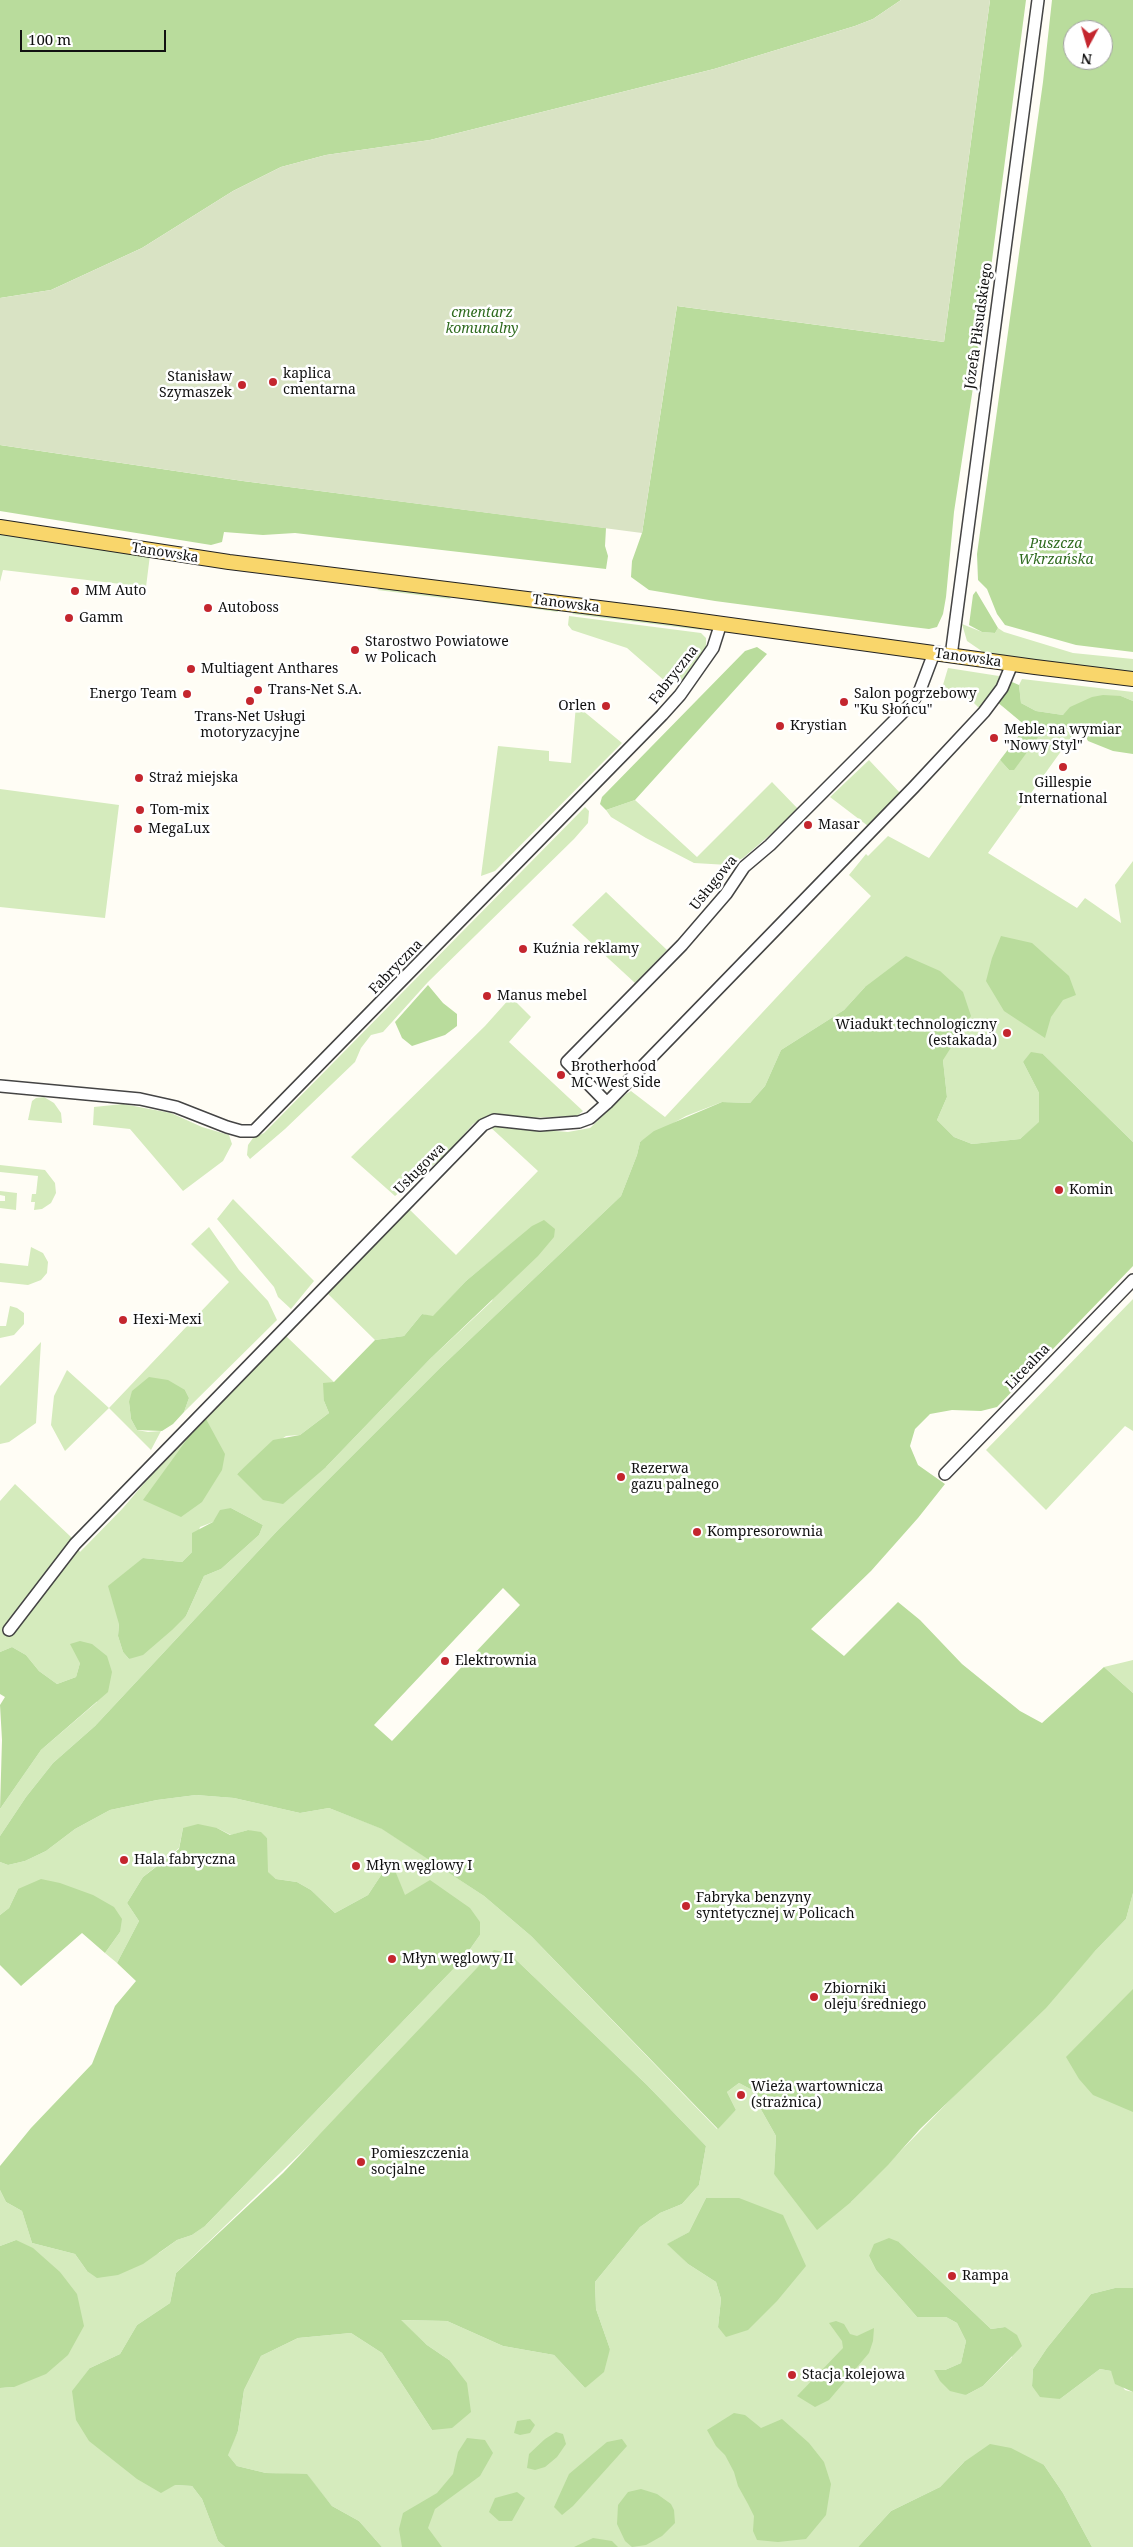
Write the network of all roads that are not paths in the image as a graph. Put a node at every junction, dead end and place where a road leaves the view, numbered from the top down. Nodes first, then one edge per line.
1 (1038, 0) edge
2 (0, 527) edge
3 (721, 624) junction
4 (934, 653) junction
5 (951, 656) junction
6 (1012, 664) junction
7 (1133, 678) edge
8 (0, 1086) edge
9 (607, 1103) junction
10 (1133, 1280) edge
11 (945, 1474) dead end
12 (9, 1630) dead end

1 - 5 street, Józefa Piłsudskiego
2 - 3 main road, Tanowska
3 - 4 main road, Tanowska
3 - 8 street, Fabryczna
4 - 5 main road, Tanowska
4 - 9 street, Usługowa
5 - 6 main road, Tanowska
6 - 7 main road, Tanowska
6 - 9 street, Usługowa
9 - 12 street, Usługowa
10 - 11 street, Licealna

